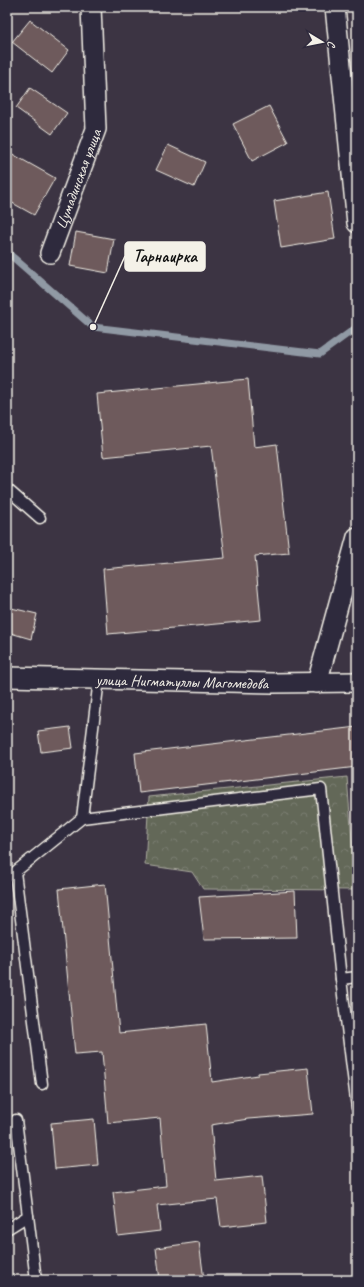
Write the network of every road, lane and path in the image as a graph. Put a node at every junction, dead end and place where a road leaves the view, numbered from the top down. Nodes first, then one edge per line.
1 (90, 7) edge
2 (335, 7) edge
3 (357, 223) edge
4 (50, 253) dead end
5 (7, 489) edge
6 (40, 518) dead end
7 (357, 537) edge
8 (7, 677) edge
9 (99, 679) junction
10 (357, 682) edge
11 (317, 683) junction
12 (82, 818) junction
13 (357, 977) edge
14 (341, 979) junction
15 (42, 1084) dead end
16 (357, 1108) edge
17 (16, 1120) dead end
18 (28, 1216) junction
19 (7, 1229) edge
20 (36, 1280) edge

1 - 4 street, Цумадинская улица
2 - 3 street
5 - 6 lane
7 - 11 street
8 - 9 street, улица Нигматуллы Магомедова
9 - 11 street, улица Нигматуллы Магомедова
9 - 12 lane
10 - 11 street, улица Нигматуллы Магомедова
12 - 14 lane
12 - 15 lane
13 - 14 lane
14 - 16 lane
17 - 18 lane
18 - 19 lane
18 - 20 lane

